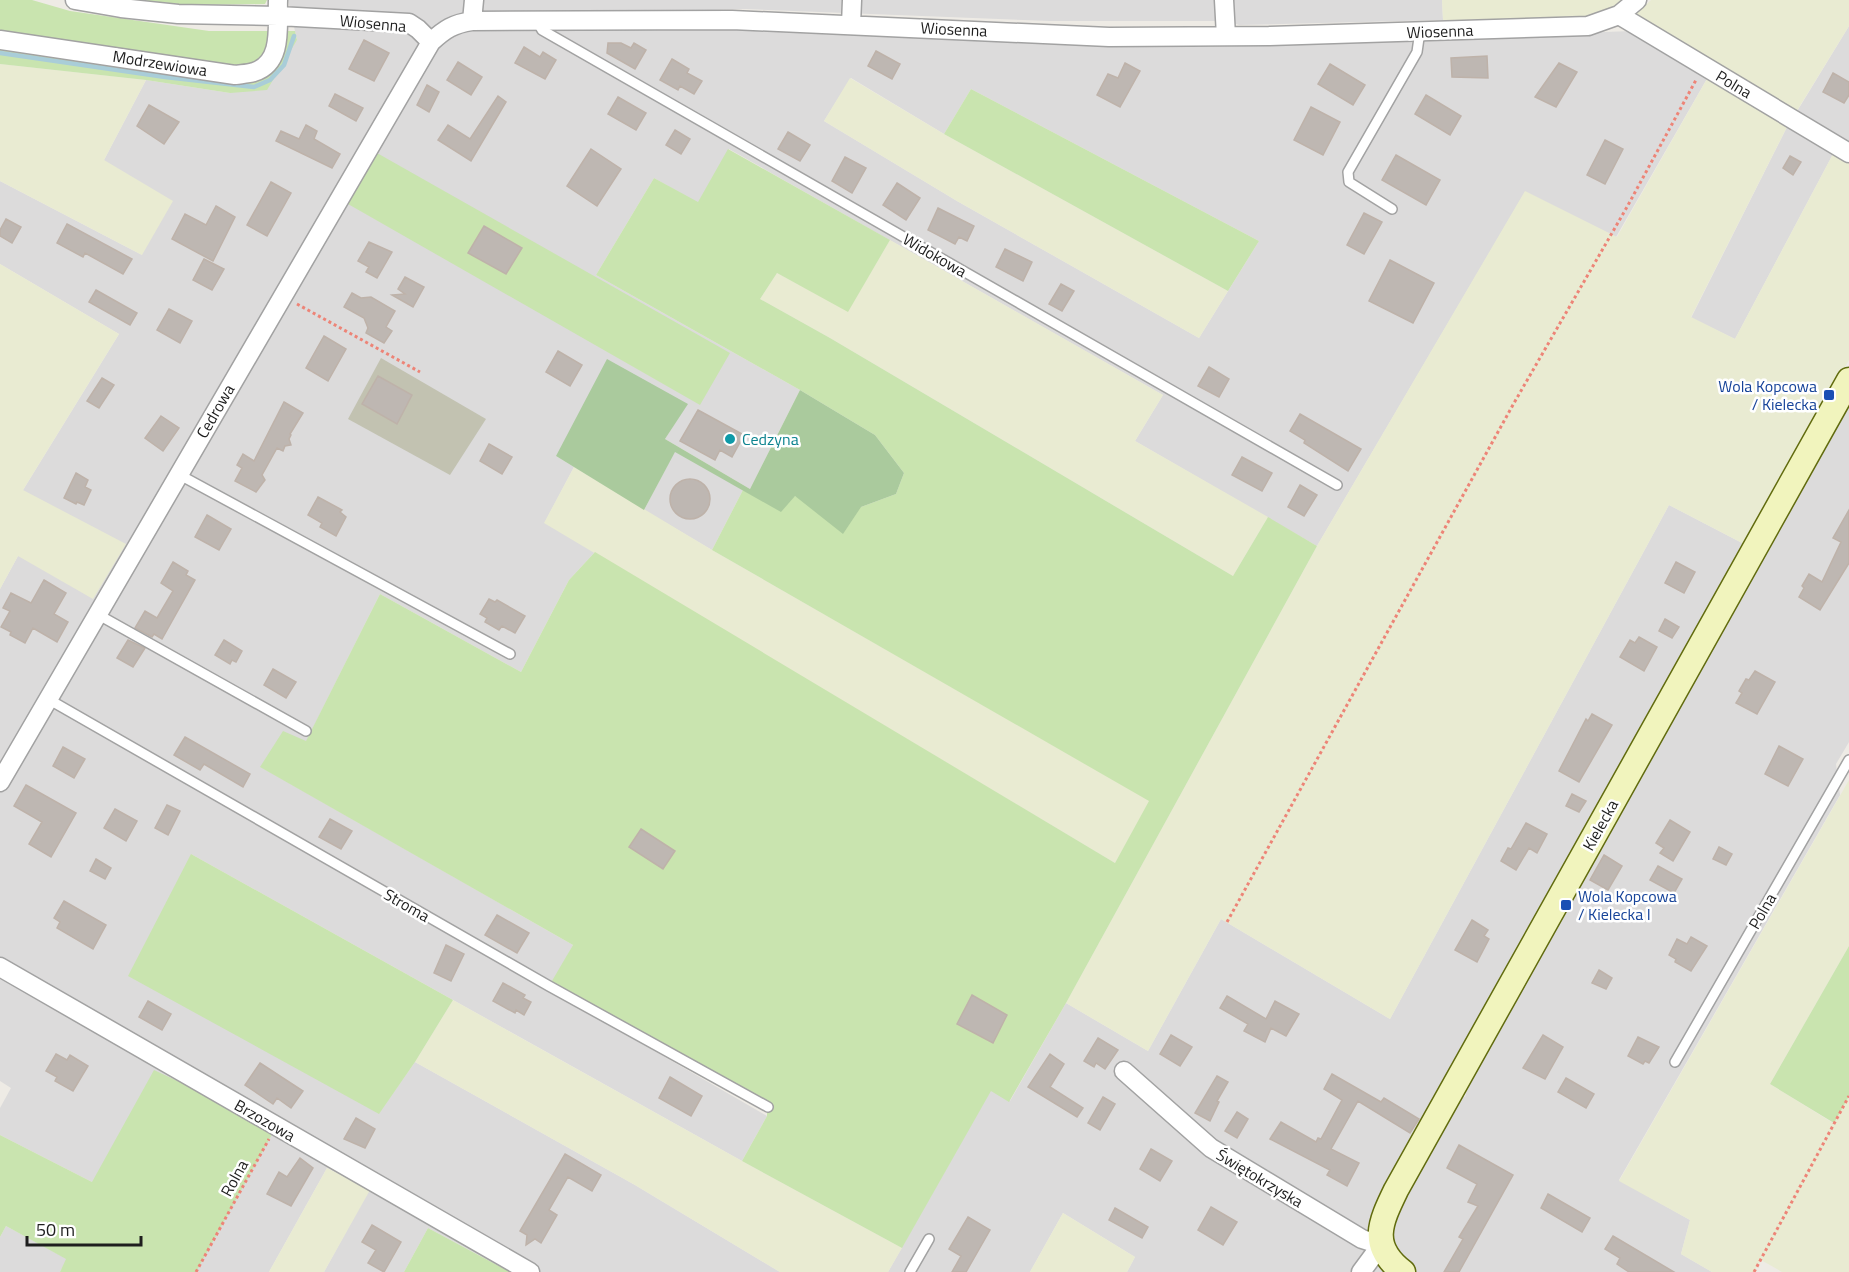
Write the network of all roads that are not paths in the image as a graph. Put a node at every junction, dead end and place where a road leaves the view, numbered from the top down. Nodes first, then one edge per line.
1 (75, 0) edge
2 (474, 0) edge
3 (852, 0) edge
4 (1224, 0) edge
5 (1637, 0) edge
6 (278, 8) edge
7 (1619, 15) junction
8 (472, 21) junction
9 (537, 21) junction
10 (851, 25) junction
11 (1420, 31) junction
12 (1226, 36) junction
13 (0, 40) edge
14 (430, 42) junction
15 (1849, 153) edge
16 (1392, 209) dead end
17 (1849, 380) edge
18 (178, 474) junction
19 (1337, 485) dead end
20 (97, 614) junction
21 (510, 654) dead end
22 (48, 699) junction
23 (306, 731) dead end
24 (1849, 760) edge
25 (0, 782) edge
26 (0, 967) edge
27 (1675, 1062) dead end
28 (1124, 1071) dead end
29 (768, 1107) dead end
30 (928, 1239) dead end
31 (1381, 1245) junction
32 (530, 1272) edge
33 (910, 1272) edge
34 (1361, 1272) edge
35 (1403, 1272) edge

1 - 6 street, Wiosenna
2 - 8 street
3 - 10 street
4 - 12 street
5 - 7 street, Wiosenna
6 - 13 street, Modrzewiowa
6 - 14 street, Wiosenna
7 - 11 street, Wiosenna
7 - 15 street, Polna
8 - 9 street, Wiosenna
8 - 14 street, Wiosenna
9 - 10 street, Wiosenna
9 - 19 lane, Widokowa
10 - 12 street, Wiosenna
11 - 12 street, Wiosenna
11 - 16 lane
14 - 18 street, Cedrowa
17 - 31 street, Kielecka
18 - 20 street, Cedrowa
18 - 21 lane
20 - 22 street, Cedrowa
20 - 23 lane
22 - 25 street, Cedrowa
22 - 29 lane, Stroma
24 - 27 lane, Polna
26 - 32 street, Brzozowa
28 - 31 street, Świętokrzyska
30 - 33 lane
31 - 34 street, Kielecka
31 - 35 street

